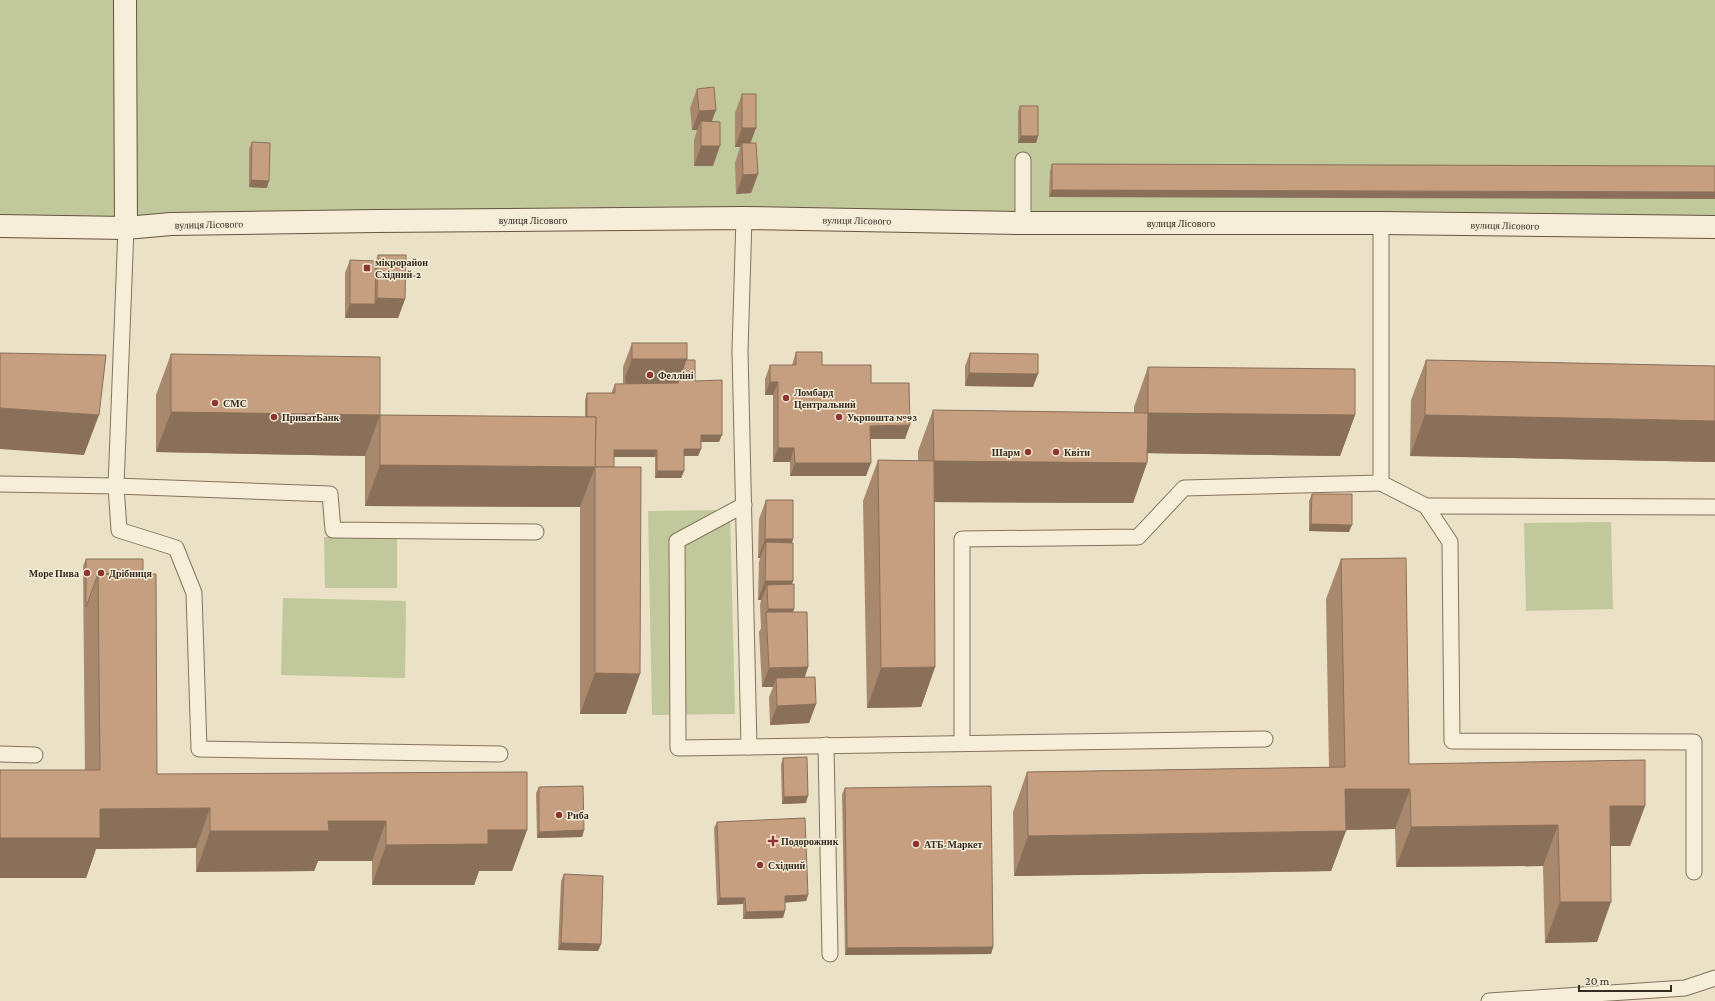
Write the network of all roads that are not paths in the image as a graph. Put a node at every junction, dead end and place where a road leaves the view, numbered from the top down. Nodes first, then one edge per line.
1 (125, 0) edge
2 (1023, 160) dead end
3 (744, 218) junction
4 (1023, 223) junction
5 (1381, 223) junction
6 (0, 226) edge
7 (1715, 227) edge
8 (126, 228) junction
9 (1381, 483) junction
10 (0, 484) edge
11 (116, 486) junction
12 (744, 505) junction
13 (1426, 506) junction
14 (1715, 507) edge
15 (536, 532) dead end
16 (1265, 739) dead end
17 (962, 742) junction
18 (826, 745) junction
19 (749, 747) junction
20 (0, 754) edge
21 (500, 754) dead end
22 (35, 755) dead end
23 (1694, 872) dead end
24 (830, 954) dead end
25 (1715, 978) edge
26 (1489, 1001) edge

1 - 8 street
2 - 4 lane
3 - 4 street, вулиця Лісового
3 - 8 street, вулиця Лісового
3 - 12 lane
4 - 5 street, вулиця Лісового
5 - 7 street, вулиця Лісового
5 - 9 lane
6 - 8 street, вулиця Лісового
8 - 11 lane
9 - 13 lane
9 - 17 lane
10 - 11 lane
11 - 15 lane
11 - 21 lane
12 - 19 lane
12 - 19 lane
13 - 14 lane
13 - 23 lane
16 - 17 lane
17 - 18 lane
18 - 19 lane
18 - 24 lane
20 - 22 lane
25 - 26 lane

